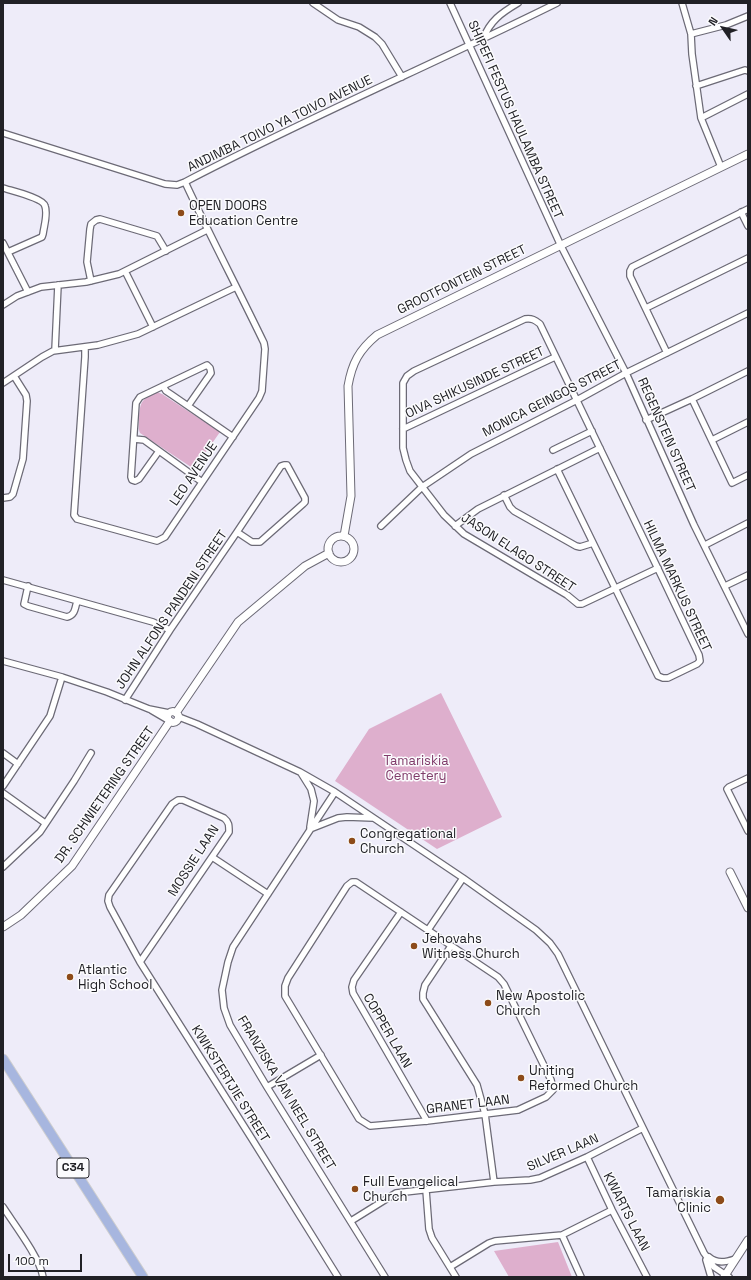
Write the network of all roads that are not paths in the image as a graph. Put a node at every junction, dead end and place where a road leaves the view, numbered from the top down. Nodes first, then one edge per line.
1 (313, 3) edge
2 (450, 3) edge
3 (557, 3) edge
4 (682, 3) edge
5 (514, 4) edge
6 (748, 16) edge
7 (691, 34) junction
8 (483, 40) junction
9 (470, 46) junction
10 (748, 71) edge
11 (402, 77) junction
12 (696, 86) junction
13 (748, 94) edge
14 (702, 118) junction
15 (3, 133) edge
16 (748, 154) edge
17 (721, 168) junction
18 (184, 182) junction
19 (3, 188) edge
20 (748, 209) edge
21 (741, 212) junction
22 (748, 226) edge
23 (207, 230) junction
24 (3, 243) edge
25 (561, 246) junction
26 (166, 251) junction
27 (8, 252) junction
28 (748, 258) edge
29 (125, 271) junction
30 (91, 281) junction
31 (58, 285) junction
32 (236, 287) junction
33 (28, 292) junction
34 (3, 305) edge
35 (646, 308) junction
36 (748, 313) edge
37 (153, 327) junction
38 (85, 347) junction
39 (55, 350) junction
40 (667, 353) junction
41 (556, 357) junction
42 (748, 371) edge
43 (626, 373) junction
44 (14, 376) junction
45 (3, 383) edge
46 (163, 386) junction
47 (692, 399) junction
48 (577, 400) junction
49 (188, 406) junction
50 (646, 420) junction
51 (748, 422) edge
52 (403, 429) junction
53 (592, 431) junction
54 (233, 437) junction
55 (134, 439) junction
56 (712, 440) junction
57 (600, 448) junction
58 (159, 450) junction
59 (553, 450) dead end
60 (557, 469) junction
61 (748, 475) edge
62 (202, 482) junction
63 (422, 487) junction
64 (504, 495) junction
65 (3, 498) edge
66 (748, 524) edge
67 (381, 526) dead end
68 (454, 526) junction
69 (237, 532) junction
70 (344, 536) junction
71 (593, 543) junction
72 (704, 545) junction
73 (329, 553) junction
74 (658, 568) junction
75 (748, 575) edge
76 (3, 580) edge
77 (28, 586) junction
78 (725, 586) junction
79 (616, 588) junction
80 (77, 601) junction
81 (746, 626) edge
82 (170, 630) junction
83 (748, 634) edge
84 (3, 661) edge
85 (62, 677) junction
86 (125, 700) junction
87 (172, 717) junction
88 (3, 753) edge
89 (91, 753) dead end
90 (18, 764) junction
91 (300, 772) junction
92 (748, 778) edge
93 (3, 786) edge
94 (335, 792) junction
95 (3, 793) edge
96 (373, 818) junction
97 (45, 823) junction
98 (310, 829) junction
99 (748, 830) edge
100 (212, 857) junction
101 (3, 867) edge
102 (730, 872) dead end
103 (463, 878) junction
104 (268, 894) junction
105 (746, 898) edge
106 (108, 901) joint
107 (748, 908) edge
108 (402, 912) junction
109 (3, 927) edge
110 (428, 930) junction
111 (451, 946) junction
112 (140, 962) junction
113 (320, 1055) junction
114 (3, 1059) edge
115 (267, 1087) junction
116 (485, 1114) junction
117 (427, 1122) junction
118 (643, 1128) junction
119 (587, 1157) junction
120 (494, 1182) junction
121 (426, 1190) junction
122 (3, 1206) edge
123 (612, 1210) junction
124 (351, 1221) junction
125 (562, 1235) junction
126 (748, 1240) edge
127 (748, 1246) edge
128 (704, 1253) junction
129 (735, 1259) junction
130 (450, 1268) junction
131 (727, 1276) edge
132 (43, 1277) edge
133 (143, 1277) edge
134 (338, 1277) edge
135 (385, 1277) edge
136 (456, 1277) edge
137 (580, 1277) edge
138 (647, 1277) edge
139 (711, 1277) edge

1 - 11 street
2 - 9 street, SHIPEFI FESTUS HAULAMBA STREET
3 - 8 street, ANDIMBA TOIVO YA TOIVO AVENUE
4 - 7 street
5 - 8 street
6 - 7 street
7 - 12 street
8 - 9 street, ANDIMBA TOIVO YA TOIVO AVENUE
9 - 11 street, ANDIMBA TOIVO YA TOIVO AVENUE
9 - 25 street, SHIPEFI FESTUS HAULAMBA STREET
10 - 12 street
11 - 18 street, ANDIMBA TOIVO YA TOIVO AVENUE
12 - 14 street
13 - 14 street
14 - 17 street
15 - 18 street, ANDIMBA TOIVO YA TOIVO AVENUE
16 - 17 street, GROOTFONTEIN STREET
17 - 25 street, GROOTFONTEIN STREET
18 - 23 street, LEO AVENUE
19 - 27 street
20 - 21 street
21 - 22 street
21 - 35 street
23 - 26 street
23 - 32 street, LEO AVENUE
24 - 27 street
25 - 43 street, REGENSTEIN STREET
25 - 70 street, GROOTFONTEIN STREET
26 - 29 street
26 - 30 street
27 - 33 street
28 - 35 street
29 - 30 street
29 - 37 street
30 - 31 street
31 - 33 street
31 - 39 street
32 - 37 street
32 - 54 street, LEO AVENUE
33 - 34 street
35 - 40 street
36 - 40 street, MONICA GEINGOS STREET
37 - 38 street
38 - 39 street
38 - 62 street, LEO AVENUE
39 - 44 street
40 - 43 street, MONICA GEINGOS STREET
41 - 48 street, HILMA MARKUS STREET
41 - 52 street, OIVA SHIKUSINDE STREET
41 - 52 street, HILMA MARKUS STREET
42 - 47 street
43 - 48 street, MONICA GEINGOS STREET
43 - 50 street, REGENSTEIN STREET
44 - 45 street
44 - 65 street
46 - 49 street
46 - 49 street
46 - 55 street
47 - 50 street
47 - 56 street
48 - 53 street, HILMA MARKUS STREET
48 - 63 street, MONICA GEINGOS STREET
49 - 54 street
50 - 72 street, REGENSTEIN STREET
51 - 56 street
52 - 63 street, JASON ELAGO STREET
53 - 57 street, HILMA MARKUS STREET
53 - 59 street
54 - 62 street, LEO AVENUE
55 - 58 street
55 - 58 street
56 - 61 street
57 - 60 street
57 - 74 street, HILMA MARKUS STREET
58 - 62 street
60 - 64 street
60 - 71 street, HILMA MARKUS STREET
63 - 67 street, MONICA GEINGOS STREET
63 - 68 street, JASON ELAGO STREET
64 - 68 street
64 - 71 street
66 - 72 street
68 - 79 street, JASON ELAGO STREET
69 - 69 street, JOHN ALFONS PANDENI STREET
69 - 82 street, JOHN ALFONS PANDENI STREET
70 - 73 street
70 - 73 street
71 - 79 street, HILMA MARKUS STREET
72 - 78 street, REGENSTEIN STREET
73 - 87 street
74 - 79 street, JASON ELAGO STREET
74 - 79 street, HILMA MARKUS STREET
75 - 78 street
76 - 77 street
77 - 80 street
77 - 80 street
78 - 81 street, REGENSTEIN STREET
80 - 82 street
81 - 83 street, REGENSTEIN STREET
82 - 86 street, JOHN ALFONS PANDENI STREET
84 - 85 street
85 - 86 street
85 - 90 street
86 - 87 street
87 - 91 street
87 - 109 street, DR. SCHWIETERING STREET
88 - 90 street
89 - 97 street
90 - 93 street
91 - 94 street
91 - 98 street
92 - 99 street
94 - 96 street
94 - 98 street, FRANZISKA VAN NEEL STREET
95 - 97 street
96 - 98 street
96 - 103 street
97 - 101 street
98 - 104 street, FRANZISKA VAN NEEL STREET
100 - 104 street
100 - 106 street, MOSSIE LAAN
100 - 112 street, MOSSIE LAAN
102 - 105 street
103 - 110 street
103 - 118 street
104 - 115 street, FRANZISKA VAN NEEL STREET
105 - 107 street
106 - 112 street, KWIKSTERTJIE STREET
108 - 110 street, GRANET LAAN
108 - 113 street, GRANET LAAN
108 - 117 street, COPPER LAAN
110 - 111 street, GRANET LAAN
111 - 116 street
111 - 116 street, GRANET LAAN
112 - 134 street, KWIKSTERTJIE STREET
113 - 115 street
113 - 117 street, GRANET LAAN
114 - 133 main road, C34
115 - 124 street, FRANZISKA VAN NEEL STREET
116 - 117 street, GRANET LAAN
116 - 120 street
118 - 119 street, SILVER LAAN
118 - 128 street
119 - 120 street, SILVER LAAN
119 - 123 street, KWARTS LAAN
120 - 121 street, SILVER LAAN
121 - 124 street, SILVER LAAN
121 - 130 street
122 - 132 street
123 - 125 street
123 - 138 street, KWARTS LAAN
124 - 135 street, FRANZISKA VAN NEEL STREET
125 - 130 street
125 - 137 street
126 - 129 street
127 - 131 street
128 - 129 street
128 - 131 street
128 - 139 street
129 - 131 street
130 - 136 street

